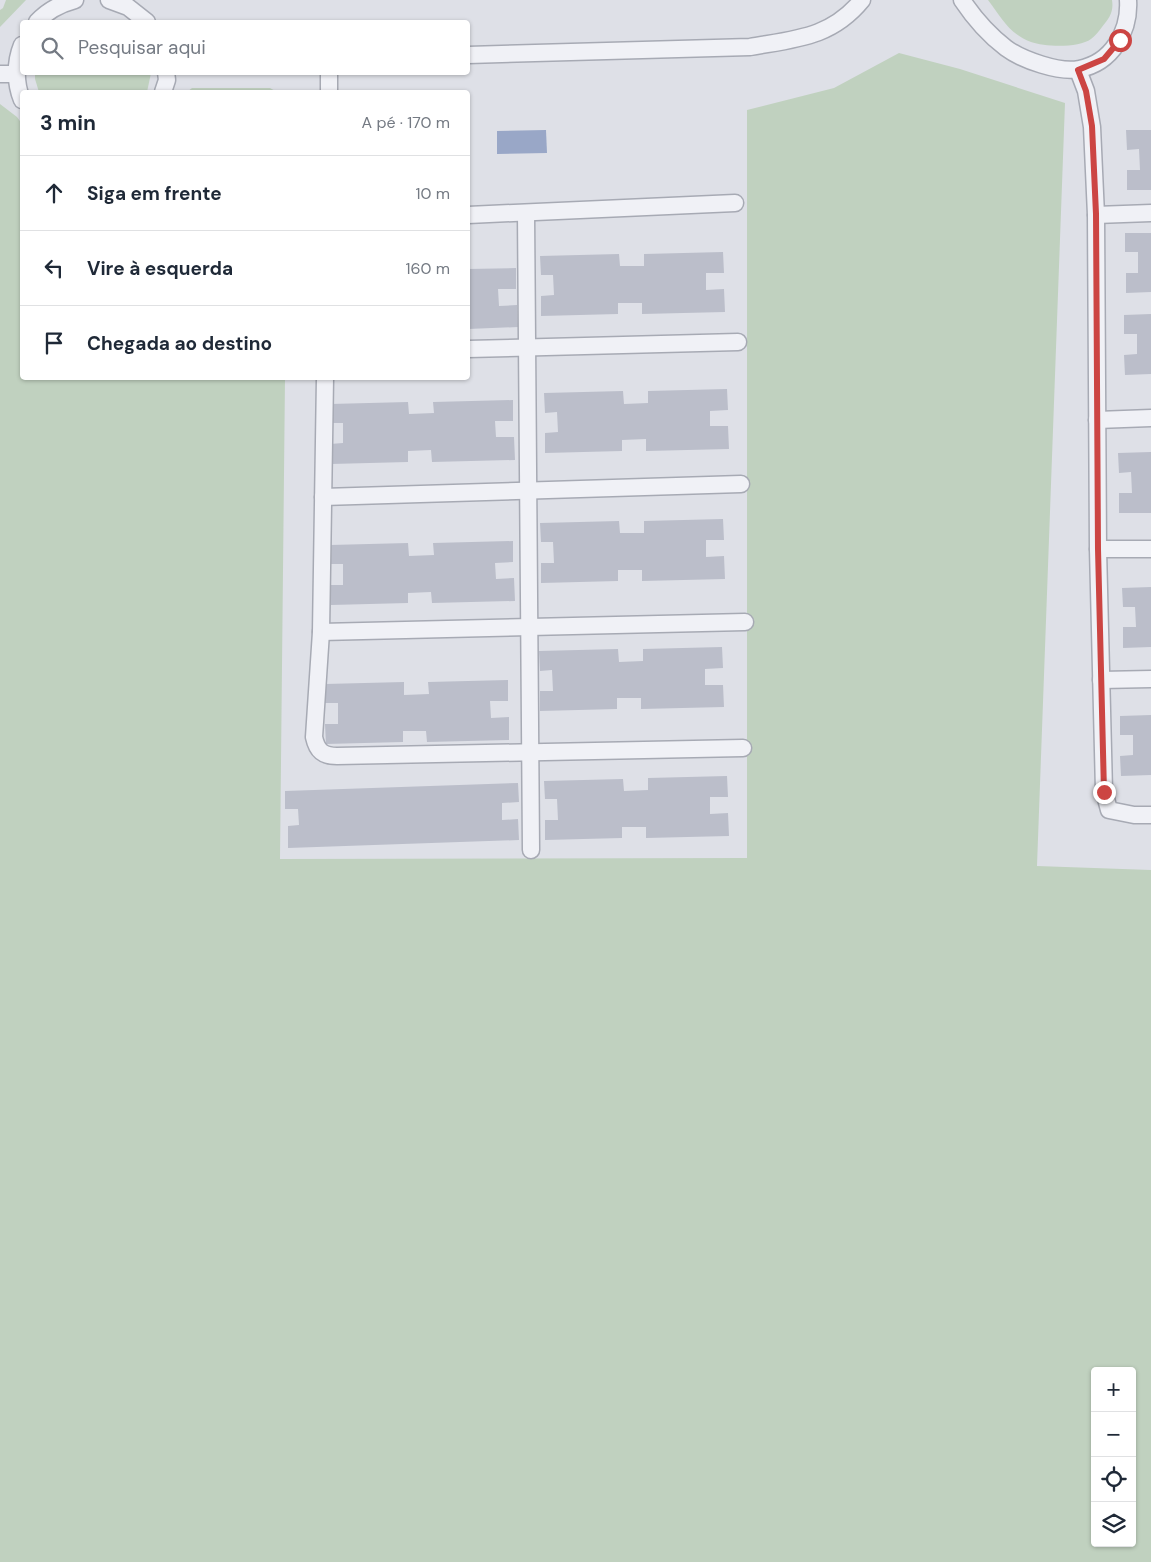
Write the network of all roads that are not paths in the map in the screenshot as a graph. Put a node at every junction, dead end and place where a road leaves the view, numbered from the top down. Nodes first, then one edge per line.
1 (75, 0) edge
2 (109, 0) edge
3 (862, 0) edge
4 (962, 0) edge
5 (1128, 0) edge
6 (39, 20) edge
7 (144, 20) edge
8 (20, 50) edge
9 (470, 55) edge
10 (1078, 70) junction
11 (0, 74) edge
12 (16, 74) junction
13 (166, 75) edge
14 (329, 75) edge
15 (164, 90) edge
16 (329, 90) edge
17 (20, 94) edge
18 (735, 203) dead end
19 (526, 212) junction
20 (1151, 213) edge
21 (1096, 214) junction
22 (470, 215) edge
23 (738, 342) dead end
24 (526, 347) junction
25 (470, 349) edge
26 (325, 380) edge
27 (1151, 418) edge
28 (1097, 420) junction
29 (741, 484) dead end
30 (528, 491) junction
31 (323, 497) junction
32 (1098, 549) junction
33 (1151, 549) edge
34 (745, 622) dead end
35 (530, 627) junction
36 (321, 632) junction
37 (1151, 679) edge
38 (1101, 680) junction
39 (742, 748) dead end
40 (531, 753) junction
41 (1151, 815) edge
42 (531, 850) dead end

1 - 6 lane
2 - 7 lane
3 - 9 lane
4 - 10 lane
5 - 10 lane
8 - 12 lane
10 - 21 lane
11 - 12 lane
12 - 17 lane
13 - 15 lane
14 - 16 lane
18 - 19 lane
19 - 22 lane
19 - 24 lane
20 - 21 lane
21 - 28 lane
23 - 24 lane
24 - 25 lane
24 - 30 lane
26 - 31 lane
27 - 28 lane
28 - 32 lane
29 - 30 lane
30 - 31 lane
30 - 35 lane
31 - 36 lane
32 - 33 lane
32 - 38 lane
34 - 35 lane
35 - 36 lane
35 - 40 lane
36 - 40 lane
37 - 38 lane
38 - 41 lane
39 - 40 lane
40 - 42 lane

